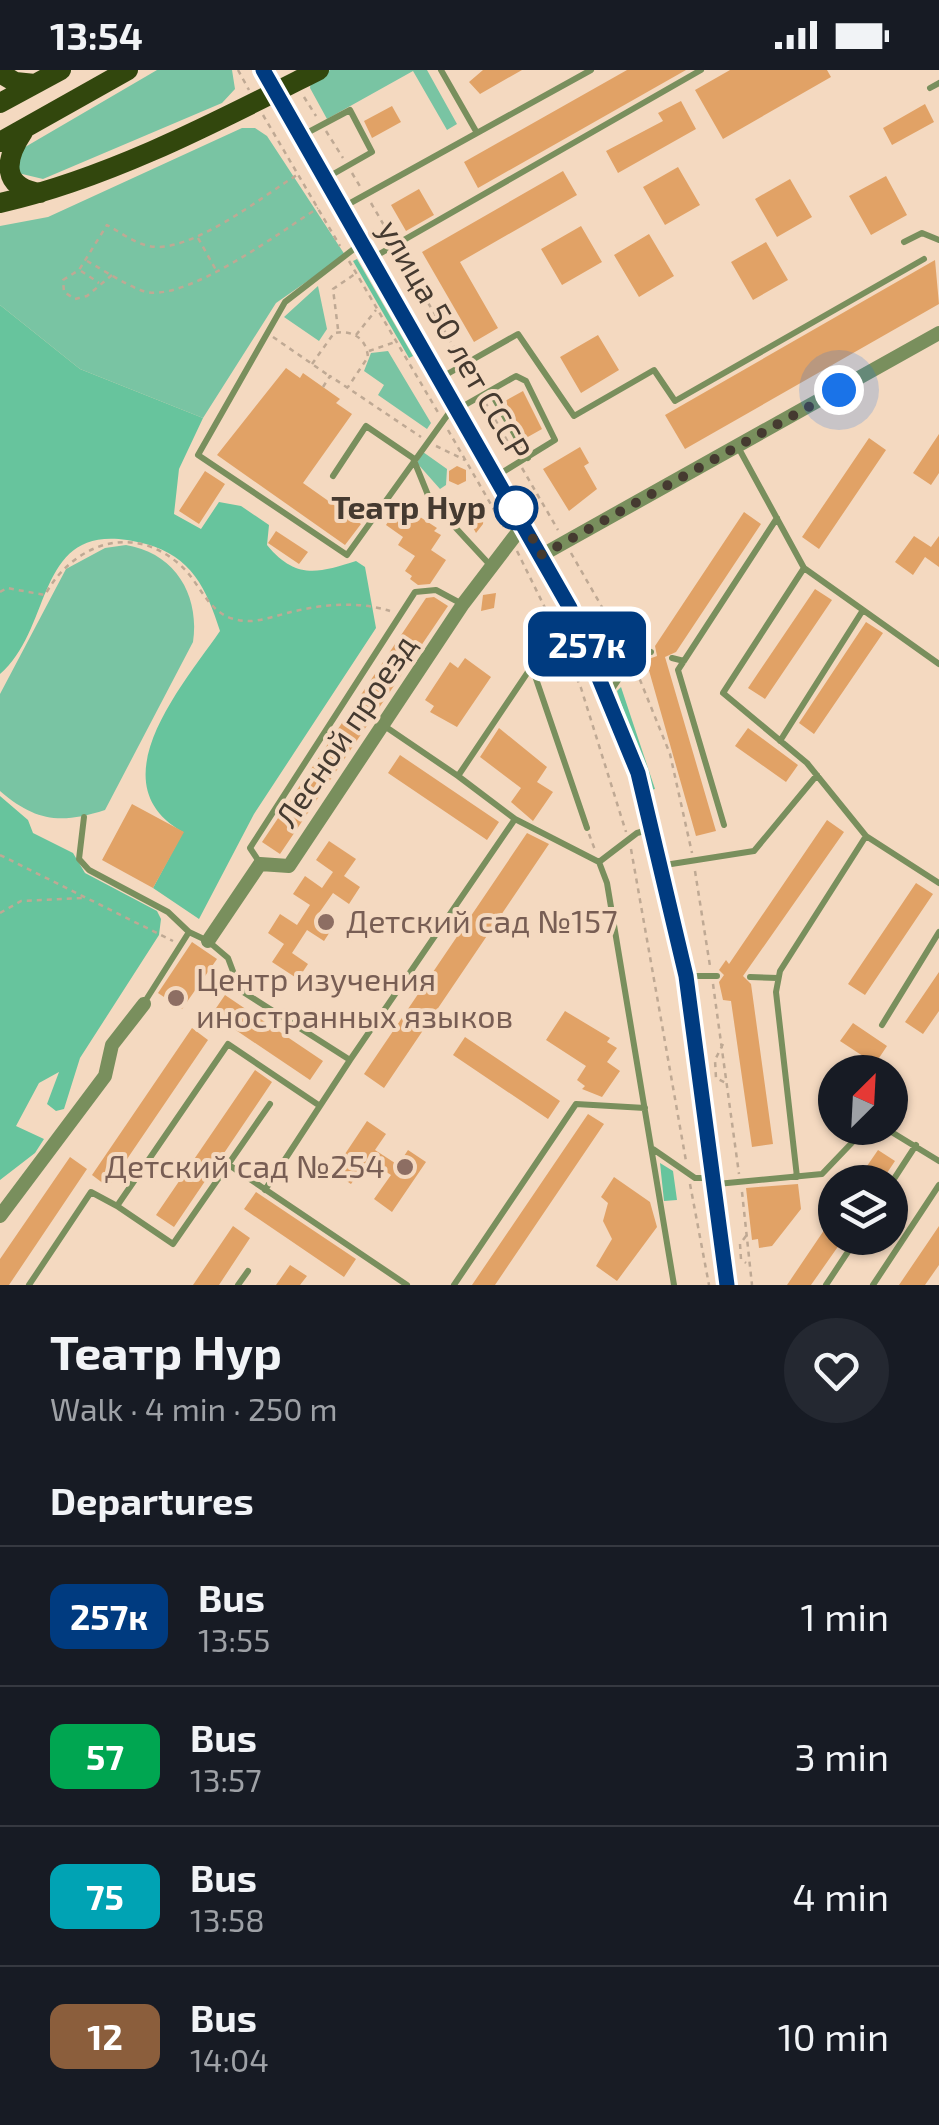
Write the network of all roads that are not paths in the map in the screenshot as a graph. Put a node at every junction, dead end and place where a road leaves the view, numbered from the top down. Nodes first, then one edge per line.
1 (61, 70) edge
2 (128, 70) edge
3 (264, 70) edge
4 (319, 70) edge
5 (441, 70) edge
6 (591, 70) edge
7 (701, 70) edge
8 (0, 73) edge
9 (34, 84) junction
10 (939, 84) edge
11 (285, 87) junction
12 (930, 88) dead end
13 (0, 103) edge
14 (28, 125) junction
15 (477, 133) junction
16 (303, 134) junction
17 (0, 142) edge
18 (327, 178) junction
19 (42, 194) junction
20 (0, 203) edge
21 (344, 207) junction
22 (939, 240) edge
23 (904, 242) dead end
24 (368, 250) junction
25 (924, 259) dead end
26 (939, 334) edge
27 (441, 378) junction
28 (490, 391) junction
29 (452, 411) junction
30 (738, 448) junction
31 (413, 458) junction
32 (528, 458) junction
33 (333, 476) dead end
34 (497, 476) junction
35 (777, 518) junction
36 (524, 524) junction
37 (542, 555) junction
38 (490, 566) junction
39 (804, 568) junction
40 (463, 604) junction
41 (570, 608) junction
42 (863, 610) junction
43 (651, 652) dead end
44 (672, 658) dead end
45 (684, 661) junction
46 (939, 664) edge
47 (532, 669) junction
48 (607, 696) junction
49 (383, 726) junction
50 (780, 740) junction
51 (817, 775) junction
52 (458, 776) junction
53 (84, 817) dead end
54 (515, 818) junction
55 (724, 825) dead end
56 (587, 828) road end
57 (651, 830) junction
58 (866, 836) junction
59 (599, 862) junction
60 (260, 864) junction
61 (660, 866) junction
62 (939, 883) edge
63 (189, 932) junction
64 (939, 932) edge
65 (208, 941) junction
66 (686, 976) junction
67 (714, 976) road end
68 (750, 976) dead end
69 (778, 978) junction
70 (144, 1004) joint
71 (882, 1024) dead end
72 (350, 1060) junction
73 (270, 1104) dead end
74 (320, 1106) junction
75 (645, 1108) junction
76 (908, 1141) edge
77 (850, 1145) edge
78 (916, 1145) junction
79 (652, 1148) junction
80 (939, 1161) edge
81 (903, 1165) edge
82 (229, 1166) junction
83 (797, 1177) junction
84 (715, 1181) junction
85 (939, 1185) edge
86 (265, 1190) junction
87 (117, 1206) junction
88 (0, 1216) edge
89 (845, 1255) edge
90 (248, 1271) dead end
91 (29, 1285) edge
92 (238, 1285) edge
93 (408, 1285) edge
94 (454, 1285) edge
95 (674, 1285) edge
96 (727, 1285) edge
97 (826, 1285) edge
98 (872, 1285) edge

1 - 9 main road
2 - 14 main road
3 - 11 main road, улица 50 лет СССР
4 - 11 main road
5 - 15 lane
6 - 15 lane
7 - 24 lane
8 - 9 main road
9 - 13 main road
10 - 12 lane
11 - 16 main road, улица 50 лет СССР
11 - 19 main road
14 - 17 main road
14 - 19 main road
15 - 21 lane
16 - 18 main road, улица 50 лет СССР
16 - 18 lane
18 - 21 main road, улица 50 лет СССР
19 - 20 main road
21 - 24 main road, улица 50 лет СССР
22 - 23 lane
24 - 27 main road, улица 50 лет СССР
24 - 31 lane
25 - 27 lane
26 - 30 street
27 - 29 main road, улица 50 лет СССР
28 - 29 lane
28 - 32 lane
28 - 32 lane
29 - 31 lane
29 - 34 main road, улица 50 лет СССР
30 - 35 lane
30 - 37 street
31 - 33 lane
31 - 38 lane
32 - 34 lane
34 - 36 main road, улица 50 лет СССР
35 - 39 lane
35 - 45 lane
36 - 37 main road, улица 50 лет СССР
36 - 38 street, Лесной проезд
37 - 41 main road, улица 50 лет СССР
38 - 40 street, Лесной проезд
39 - 42 lane
39 - 50 lane
40 - 49 street, Лесной проезд
40 - 60 lane
41 - 47 lane
41 - 48 main road, улица 50 лет СССР
42 - 46 lane
42 - 50 lane
43 - 48 lane
44 - 45 lane
45 - 55 lane
47 - 52 lane
47 - 56 lane
48 - 57 main road, улица 50 лет СССР
49 - 52 lane
49 - 60 street, Лесной проезд
50 - 51 lane
51 - 58 lane
51 - 61 lane
52 - 54 lane
53 - 63 lane
54 - 59 lane
54 - 72 lane
57 - 59 lane
57 - 61 main road, улица 50 лет СССР
58 - 62 lane
58 - 69 lane
59 - 75 lane
60 - 65 street, Лесной проезд
61 - 66 main road, улица 50 лет СССР
63 - 65 lane
63 - 70 lane
64 - 71 lane
65 - 72 lane
66 - 67 lane
66 - 84 main road, улица 50 лет СССР
68 - 69 lane
69 - 83 lane
70 - 88 street
72 - 74 lane
73 - 82 lane
74 - 86 lane
74 - 87 lane
75 - 79 lane
75 - 94 lane
76 - 78 lane
77 - 83 lane
78 - 80 lane
78 - 81 lane
79 - 84 lane
79 - 95 lane
82 - 86 lane
82 - 87 lane
83 - 84 lane
84 - 96 main road, улица 50 лет СССР
85 - 98 lane
86 - 93 lane
87 - 91 lane
89 - 97 lane
90 - 92 lane

